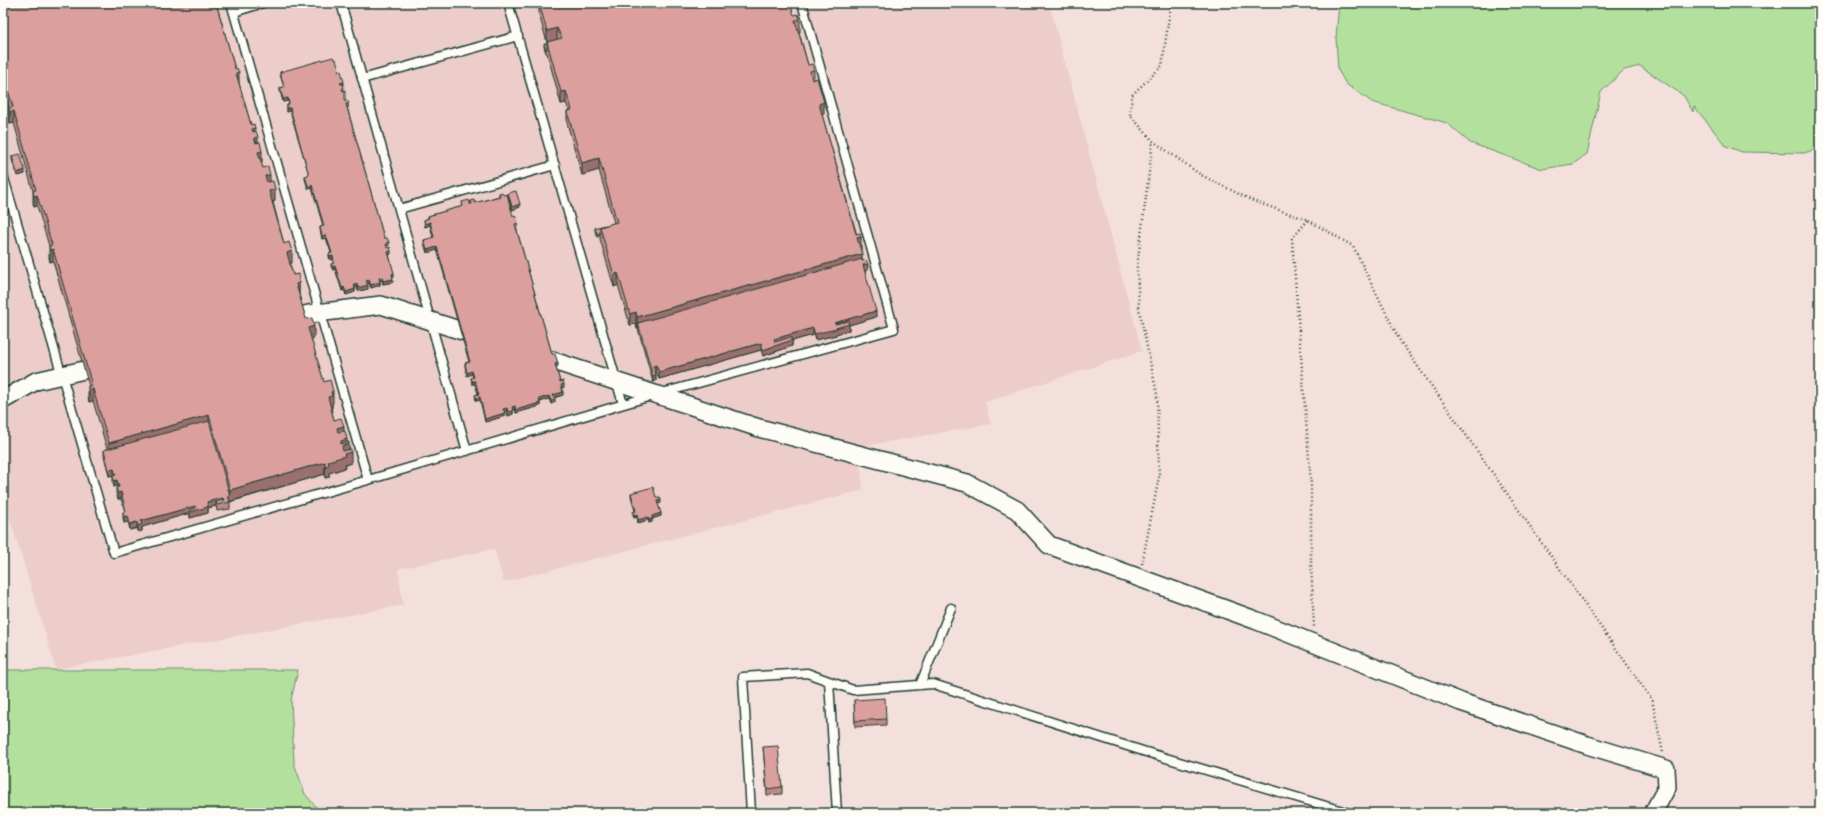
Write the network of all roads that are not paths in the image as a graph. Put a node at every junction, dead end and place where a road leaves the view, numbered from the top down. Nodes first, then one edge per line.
1 (231, 3) edge
2 (263, 3) edge
3 (340, 3) edge
4 (508, 3) edge
5 (802, 3) edge
6 (234, 12) junction
7 (518, 36) junction
8 (362, 79) junction
9 (554, 165) junction
10 (3, 175) edge
11 (399, 210) junction
12 (268, 324) edge
13 (498, 343) edge
14 (520, 350) edge
15 (124, 360) edge
16 (3, 400) edge
17 (623, 404) junction
18 (467, 451) junction
19 (368, 480) junction
20 (951, 608) dead end
21 (829, 681) junction
22 (920, 685) junction
23 (751, 813) edge
24 (837, 813) edge
25 (1349, 813) edge
26 (1653, 813) edge

1 - 6 lane
2 - 6 lane
3 - 8 lane
4 - 7 lane
5 - 17 lane
6 - 19 lane
7 - 8 lane
7 - 9 lane
8 - 11 lane
9 - 11 lane
9 - 17 lane
10 - 19 lane
11 - 18 lane
12 - 13 street
14 - 26 street
15 - 16 street
17 - 18 lane
18 - 19 lane
20 - 22 lane
21 - 22 lane
21 - 23 lane
21 - 24 lane
22 - 25 lane

